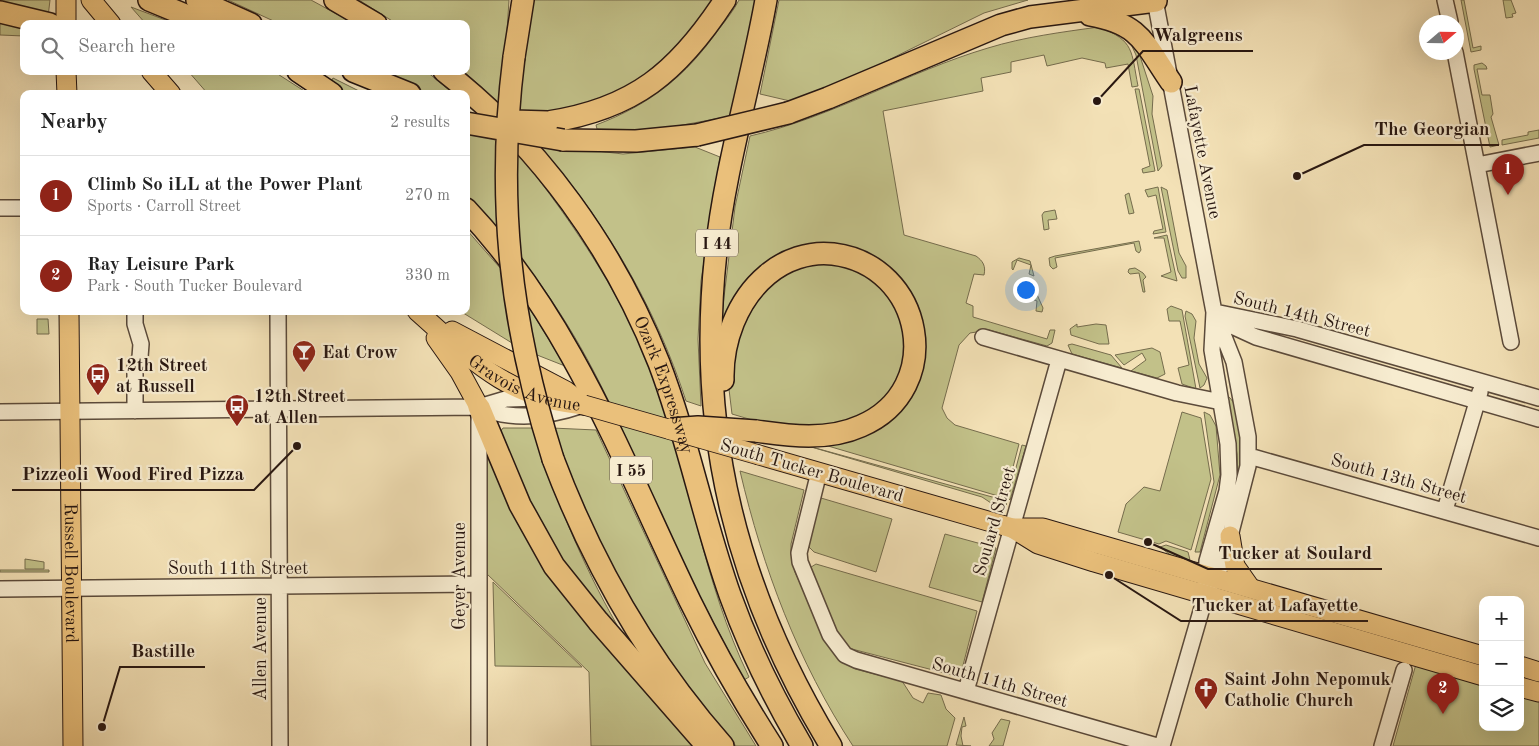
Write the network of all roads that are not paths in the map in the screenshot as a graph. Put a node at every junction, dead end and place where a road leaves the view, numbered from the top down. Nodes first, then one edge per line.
1 (66, 0) edge
2 (91, 0) edge
3 (149, 0) edge
4 (197, 0) edge
5 (335, 0) edge
6 (523, 0) edge
7 (725, 0) edge
8 (766, 0) edge
9 (1158, 0) edge
10 (1445, 0) edge
11 (0, 12) edge
12 (1068, 12) junction
13 (1448, 15) edge
14 (33, 20) edge
15 (66, 20) edge
16 (108, 20) edge
17 (197, 20) edge
18 (242, 20) edge
19 (369, 20) edge
20 (1457, 60) edge
21 (66, 75) edge
22 (154, 75) edge
23 (304, 75) edge
24 (352, 75) edge
25 (363, 75) edge
26 (448, 75) edge
27 (1171, 82) junction
28 (67, 90) edge
29 (168, 90) edge
30 (326, 90) edge
31 (379, 90) edge
32 (400, 90) edge
33 (465, 90) edge
34 (470, 95) edge
35 (470, 111) edge
36 (470, 124) edge
37 (1539, 153) edge
38 (1477, 165) junction
39 (0, 208) edge
40 (20, 208) edge
41 (470, 214) edge
42 (1214, 312) junction
43 (69, 315) edge
44 (135, 315) edge
45 (278, 315) edge
46 (420, 315) edge
47 (422, 315) edge
48 (424, 315) edge
49 (983, 337) dead end
50 (1511, 342) dead end
51 (1058, 360) junction
52 (1483, 383) junction
53 (541, 398) junction
54 (1539, 398) edge
55 (1478, 401) junction
56 (1221, 402) junction
57 (584, 405) junction
58 (479, 407) junction
59 (277, 410) junction
60 (70, 411) junction
61 (136, 411) junction
62 (0, 412) edge
63 (1539, 419) edge
64 (671, 429) junction
65 (1249, 456) junction
66 (819, 472) junction
67 (726, 490) junction
68 (1445, 510) junction
69 (1012, 528) junction
70 (1230, 536) junction
71 (1539, 538) edge
72 (1210, 575) junction
73 (477, 584) junction
74 (279, 586) junction
75 (1249, 586) junction
76 (0, 589) edge
77 (72, 589) junction
78 (1206, 594) junction
79 (1479, 655) edge
80 (1524, 667) edge
81 (1404, 670) dead end
82 (1539, 672) edge
83 (1479, 675) edge
84 (1524, 688) edge
85 (966, 692) junction
86 (1539, 692) edge
87 (73, 746) edge
88 (280, 746) edge
89 (479, 746) edge
90 (707, 746) edge
91 (723, 746) edge
92 (772, 746) edge
93 (802, 746) edge
94 (831, 746) edge
95 (1157, 746) edge
96 (1162, 746) edge
97 (1382, 746) edge

1 - 15 main road
2 - 16 main road
3 - 17 highway
4 - 18 highway
5 - 19 highway
6 - 91 highway, bridge
7 - 35 highway, bridge
8 - 67 highway, I 44
9 - 12 highway
9 - 27 street, Lafayette Avenue
10 - 13 street
11 - 14 highway
12 - 27 highway
12 - 36 highway, bridge
20 - 38 street
21 - 28 main road
22 - 29 main road
23 - 30 highway
24 - 31 highway
25 - 32 highway
26 - 33 highway, Ozark Expressway
27 - 42 street, Lafayette Avenue
34 - 93 highway, Ozark Expressway
37 - 38 street
38 - 50 street
39 - 40 street
41 - 92 highway, I 55
42 - 52 street, South 14th Street
42 - 55 street, South 14th Street
42 - 56 street, Lafayette Avenue
42 - 65 street, Lafayette Avenue
43 - 60 main road, Russell Boulevard
44 - 61 street
45 - 59 street, Allen Avenue
46 - 58 main road
47 - 53 main road, Gravois Avenue
48 - 57 main road, Gravois Avenue
49 - 51 street
51 - 56 street
51 - 69 street, Soulard Street
52 - 54 street, South 14th Street
52 - 55 street
53 - 57 main road, Gravois Avenue
53 - 58 street
55 - 63 street, South 14th Street
55 - 68 street
56 - 72 street, Lafayette Avenue
57 - 58 street
57 - 64 main road, South Tucker Boulevard, bridge
58 - 59 street
58 - 73 street, Geyer Avenue
58 - 90 highway
59 - 61 street
59 - 74 street, Allen Avenue
60 - 61 street
60 - 62 street
60 - 77 main road, Russell Boulevard
64 - 66 main road, South Tucker Boulevard, bridge
64 - 67 highway, bridge
65 - 68 street, South 13th Street
65 - 70 street, Lafayette Avenue
66 - 69 main road, South Tucker Boulevard
66 - 85 street, South 11th Street
67 - 94 highway, I 44
68 - 71 street, South 13th Street
69 - 72 main road, South Tucker Boulevard
69 - 78 main road, South Tucker Boulevard
69 - 85 street, Soulard Street
70 - 72 street, Lafayette Avenue
70 - 75 main road
72 - 75 main road, South Tucker Boulevard
72 - 78 street, Lafayette Avenue
73 - 74 street, South 11th Street
73 - 89 street, Geyer Avenue
74 - 77 street, South 11th Street
74 - 88 street, Allen Avenue
75 - 79 main road, South Tucker Boulevard
76 - 77 street, South 11th Street
77 - 87 main road, Russell Boulevard
78 - 83 main road, South Tucker Boulevard
78 - 96 street, Lafayette Avenue
80 - 82 main road
81 - 97 street
84 - 86 main road
85 - 95 street, South 11th Street

